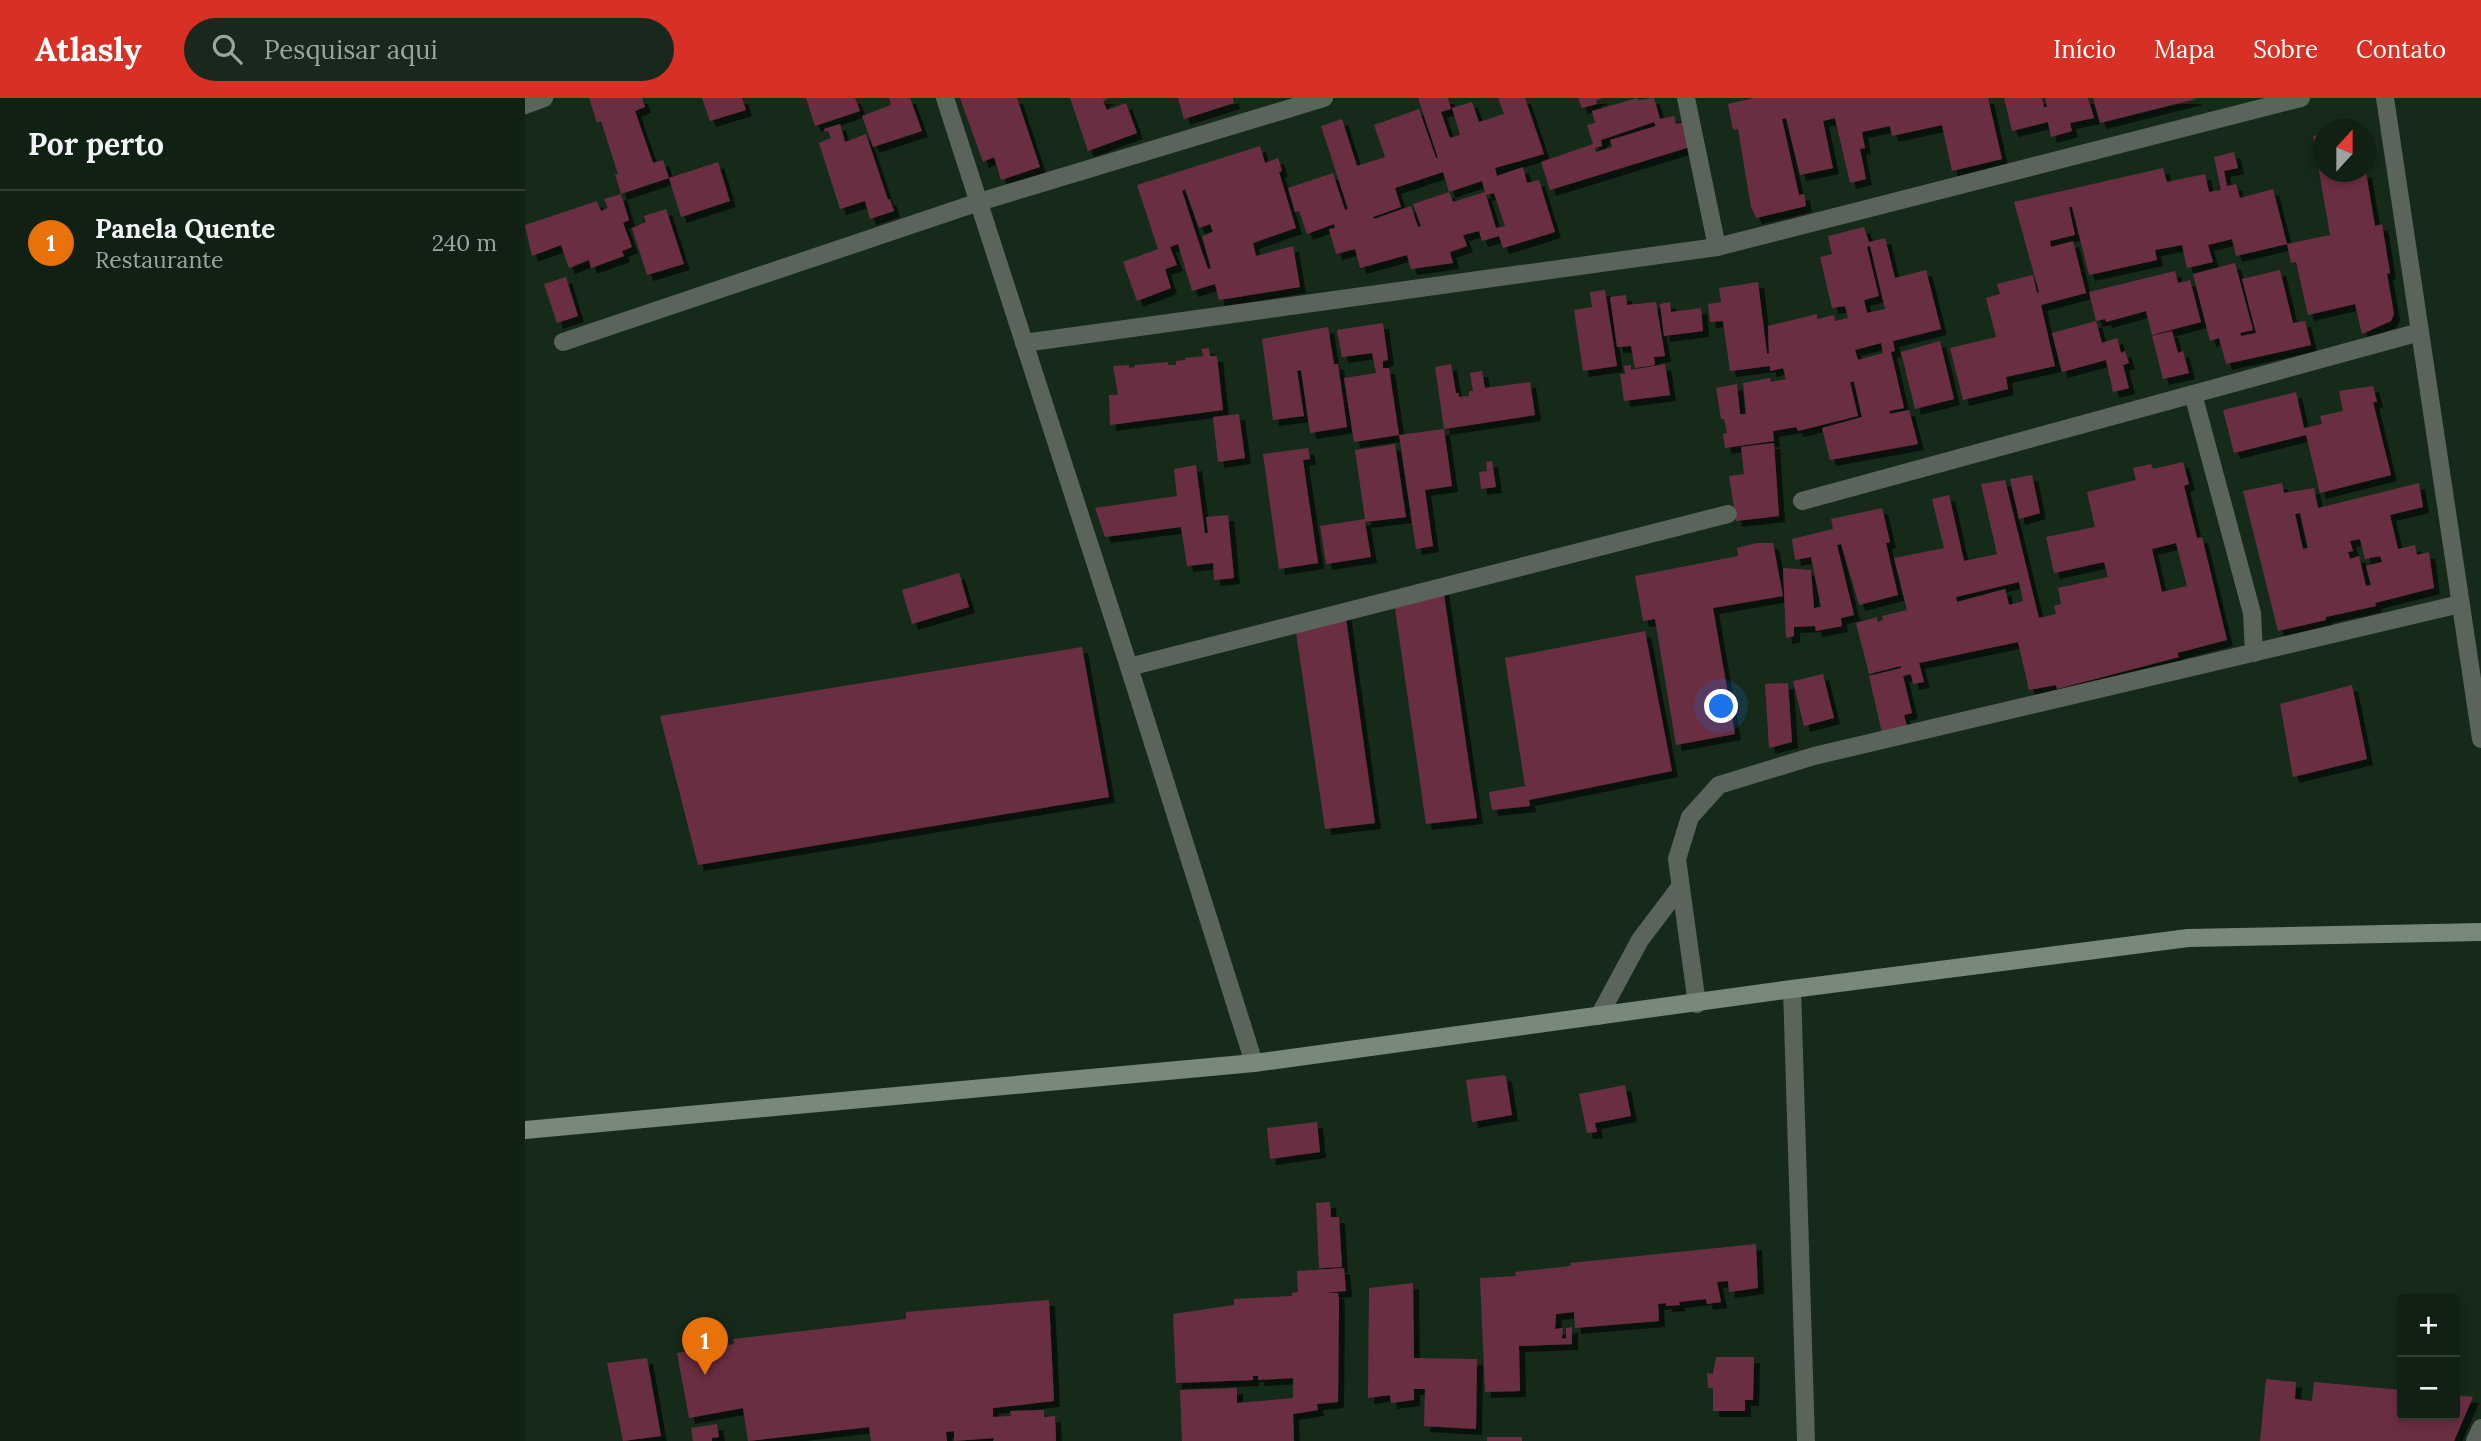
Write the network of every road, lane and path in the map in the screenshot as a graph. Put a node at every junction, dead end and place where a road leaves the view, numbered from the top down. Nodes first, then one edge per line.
1 (544, 98) edge
2 (945, 98) edge
3 (1324, 98) edge
4 (1686, 98) edge
5 (2301, 98) edge
6 (2385, 98) edge
7 (525, 105) edge
8 (979, 202) junction
9 (1717, 247) junction
10 (2420, 332) junction
11 (563, 342) dead end
12 (1024, 343) junction
13 (2193, 394) junction
14 (1801, 501) dead end
15 (1728, 514) dead end
16 (2460, 604) junction
17 (2254, 653) junction
18 (1129, 667) junction
19 (2481, 739) edge
20 (1680, 887) junction
21 (2481, 932) edge
22 (1792, 989) junction
23 (1697, 1004) junction
24 (1599, 1016) junction
25 (1254, 1063) junction
26 (525, 1130) edge
27 (2481, 1427) edge
28 (1806, 1441) edge
29 (2475, 1441) edge

1 - 7 street
2 - 8 street
3 - 8 street
4 - 9 street
5 - 9 street
6 - 10 street
8 - 11 street
8 - 12 street
9 - 12 street
10 - 13 street
10 - 16 street
12 - 18 street
13 - 14 street
13 - 17 street
15 - 18 street
16 - 17 street
16 - 19 street
17 - 20 street
18 - 25 street
20 - 23 street
20 - 24 street
21 - 22 main road
22 - 23 main road
22 - 28 street
23 - 24 main road
24 - 25 main road
25 - 26 main road
27 - 29 street

